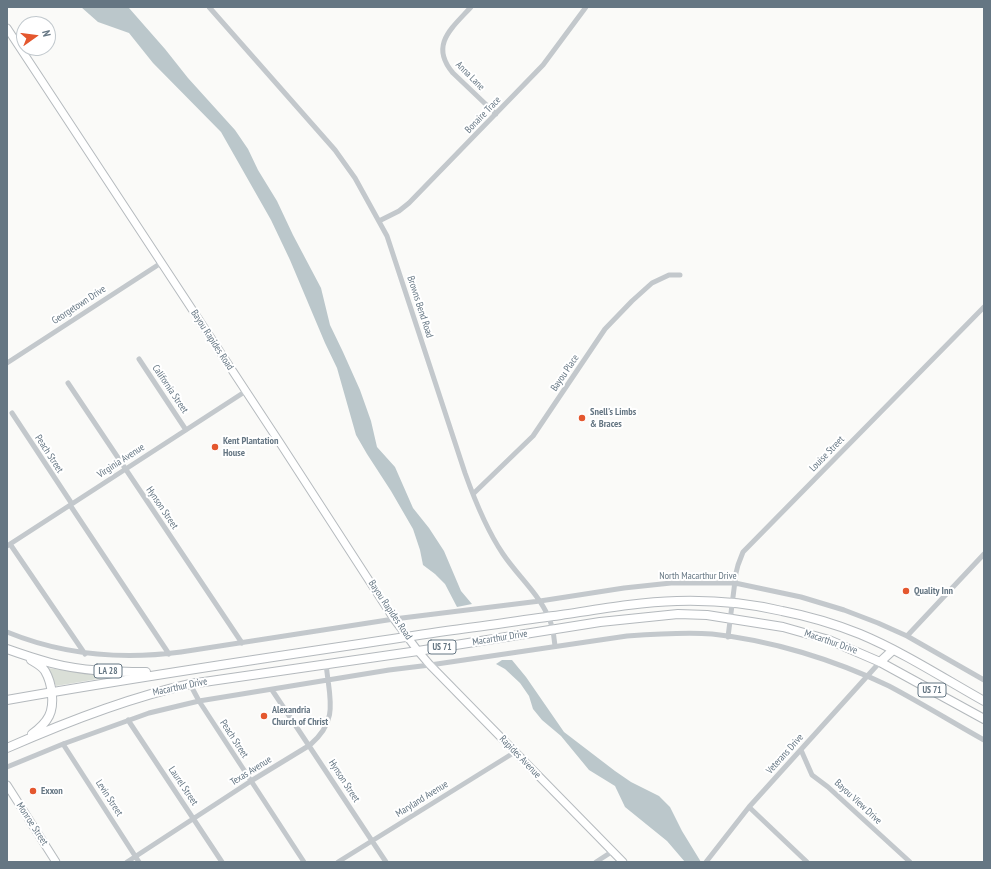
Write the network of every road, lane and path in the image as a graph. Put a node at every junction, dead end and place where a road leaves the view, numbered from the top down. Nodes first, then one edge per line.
1 (209, 7) edge
2 (472, 7) edge
3 (586, 7) edge
4 (7, 28) edge
5 (496, 114) junction
6 (379, 221) junction
7 (161, 263) junction
8 (680, 275) dead end
9 (984, 307) edge
10 (139, 359) dead end
11 (7, 363) edge
12 (68, 383) dead end
13 (246, 391) junction
14 (12, 413) dead end
15 (186, 430) junction
16 (126, 469) junction
17 (473, 494) junction
18 (71, 505) junction
19 (8, 545) edge
20 (984, 554) edge
21 (735, 583) junction
22 (540, 600) junction
23 (733, 602) junction
24 (549, 617) junction
25 (730, 618) junction
26 (394, 619) junction
27 (553, 629) junction
28 (7, 632) edge
29 (907, 636) junction
30 (408, 637) junction
31 (728, 637) junction
32 (242, 643) junction
33 (555, 646) junction
34 (324, 648) junction
35 (7, 649) edge
36 (893, 650) junction
37 (418, 651) junction
38 (17, 652) junction
39 (85, 654) junction
40 (169, 654) junction
41 (880, 662) junction
42 (326, 663) junction
43 (430, 665) junction
44 (201, 668) junction
45 (867, 676) junction
46 (328, 680) junction
47 (984, 680) edge
48 (190, 684) junction
49 (272, 690) junction
50 (51, 692) junction
51 (7, 700) edge
52 (199, 701) junction
53 (984, 701) edge
54 (984, 719) edge
55 (128, 720) junction
56 (984, 740) edge
57 (23, 741) junction
58 (63, 744) junction
59 (310, 745) junction
60 (7, 748) edge
61 (801, 750) junction
62 (515, 752) junction
63 (7, 767) edge
64 (251, 781) junction
65 (7, 785) edge
66 (749, 807) junction
67 (194, 819) junction
68 (372, 841) junction
69 (613, 851) junction
70 (135, 856) junction
71 (56, 862) edge
72 (127, 862) edge
73 (139, 862) edge
74 (222, 862) edge
75 (304, 862) edge
76 (338, 862) edge
77 (386, 862) edge
78 (596, 862) edge
79 (623, 862) edge
80 (706, 862) edge
81 (807, 862) edge
82 (910, 862) edge

1 - 6 street, Browns Bend Road
2 - 5 street, Anna Lane
3 - 5 street, Bonaire Trace
4 - 7 main road, Bayou Rapides Road
5 - 6 street, Bonaire Trace
6 - 17 street, Browns Bend Road
7 - 11 street, Georgetown Drive
7 - 13 main road, Bayou Rapides Road
8 - 17 street, Bayou Place
9 - 21 street, Louise Street
10 - 15 street, California Street
12 - 16 street, Hynson Street
13 - 15 street, Virginia Avenue
13 - 26 main road, Bayou Rapides Road
14 - 18 street, Peach Street
15 - 16 street, Virginia Avenue
16 - 18 street, Virginia Avenue
16 - 32 street, Hynson Street
17 - 22 street, Browns Bend Road
18 - 19 street, Virginia Avenue
18 - 40 street, Peach Street
19 - 39 street
20 - 29 street
21 - 22 street, North Macarthur Drive
21 - 23 street, Louise Street
21 - 29 street, North Macarthur Drive
22 - 24 street, Browns Bend Road
22 - 26 street, North Macarthur Drive
23 - 24 highway, Macarthur Drive / US 71
23 - 25 street, Louise Street
23 - 36 highway, Macarthur Drive / US 71
24 - 27 street, Browns Bend Road
24 - 30 highway, Macarthur Drive / US 71
25 - 27 highway, Macarthur Drive / US 71
25 - 31 street, Louise Street
25 - 41 highway, Macarthur Drive / US 71
26 - 30 main road, Bayou Rapides Road
26 - 32 street
27 - 33 street, Browns Bend Road
27 - 37 highway, Macarthur Drive / US 71
28 - 39 street
29 - 47 street, North Macarthur Drive
30 - 34 highway, Macarthur Drive / US 71
30 - 37 main road, Bayou Rapides Road
31 - 33 street
31 - 45 street
32 - 40 street
33 - 43 street
34 - 42 highway
34 - 44 highway, Macarthur Drive / US 71
35 - 38 highway, LA 28
36 - 41 highway
36 - 53 highway, Macarthur Drive / US 71
37 - 42 highway, Macarthur Drive / US 71
37 - 43 main road, Rapides Avenue
38 - 44 highway, LA 28
38 - 50 highway
39 - 40 street
41 - 45 street, Veterans Drive
41 - 54 highway, Macarthur Drive / US 71
42 - 46 street, Texas Avenue
42 - 48 highway, Macarthur Drive / US 71
43 - 46 street, Macarthur Drive
43 - 62 main road, Rapides Avenue
44 - 50 highway, Macarthur Drive / US 71
45 - 56 street
45 - 61 street, Veterans Drive
46 - 49 street, Macarthur Drive
46 - 59 street, Texas Avenue
48 - 52 street, Peach Street
48 - 57 highway, Macarthur Drive / US 71
49 - 52 street, Macarthur Drive
49 - 59 street, Hynson Street
50 - 51 highway, Macarthur Drive / US 71
50 - 57 highway
52 - 55 street, Macarthur Drive
52 - 64 street, Peach Street
55 - 58 street, Macarthur Drive
55 - 67 street, Laurel Street
57 - 60 highway, Macarthur Drive / US 71
58 - 63 street, Macarthur Drive
58 - 70 street, Levin Street
59 - 64 street, Texas Avenue
59 - 68 street, Hynson Street
61 - 66 street, Veterans Drive
61 - 82 street, Bayou View Drive
62 - 68 street, Maryland Avenue
62 - 69 main road, Rapides Avenue
64 - 67 street, Texas Avenue
64 - 75 street, Peach Street
65 - 71 main road, Monroe Street
66 - 80 street, Veterans Drive
66 - 81 street
67 - 70 street, Texas Avenue
67 - 74 street, Laurel Street
68 - 76 street, Maryland Avenue
68 - 77 street, Hynson Street
69 - 78 street
69 - 79 main road, Rapides Avenue
70 - 72 street, Texas Avenue
70 - 73 street, Levin Street

